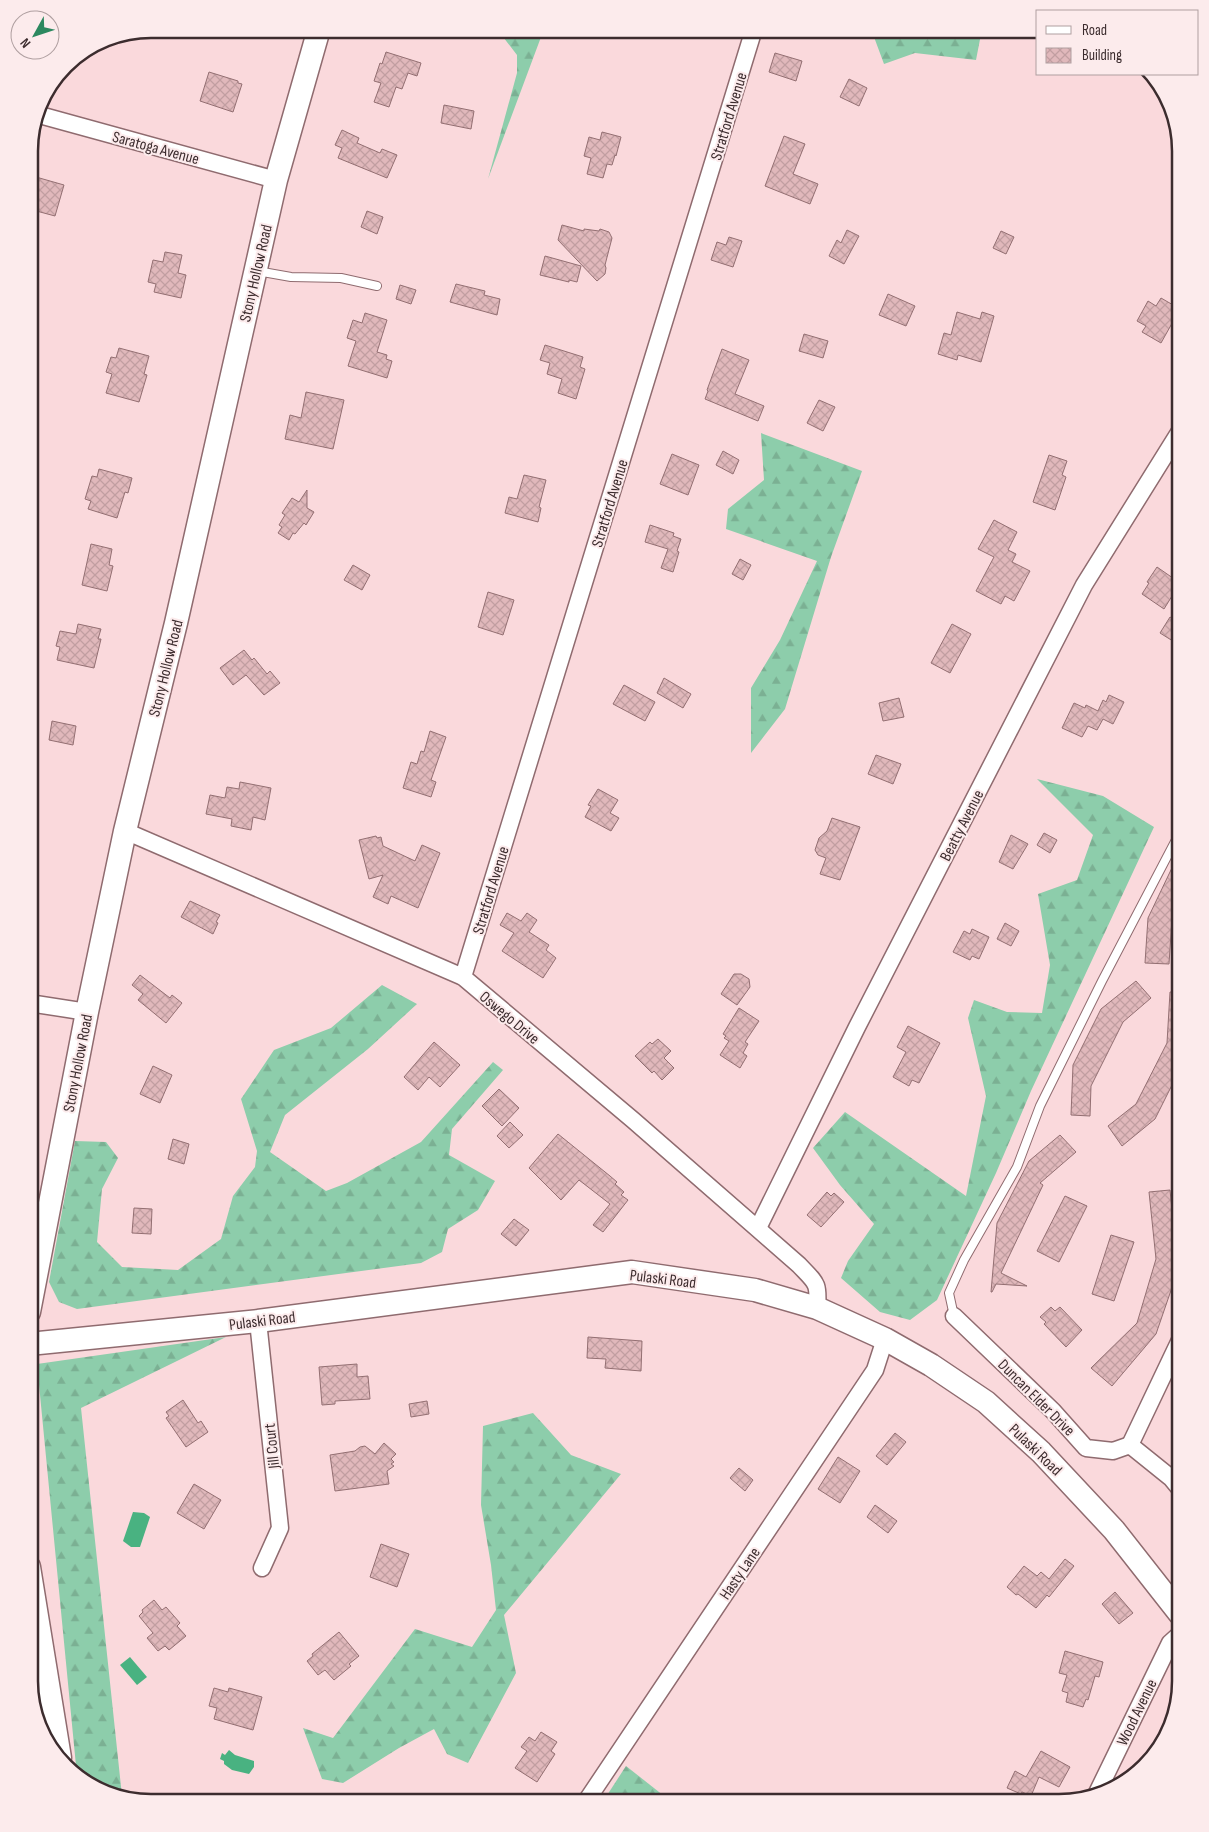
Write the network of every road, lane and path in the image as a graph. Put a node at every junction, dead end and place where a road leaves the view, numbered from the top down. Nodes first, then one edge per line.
1 (316, 38) edge
2 (751, 38) edge
3 (43, 116) edge
4 (276, 180) junction
5 (255, 270) junction
6 (377, 286) dead end
7 (1172, 444) edge
8 (125, 831) junction
9 (1172, 847) edge
10 (463, 977) junction
11 (38, 1005) edge
12 (86, 1012) junction
13 (758, 1228) junction
14 (38, 1265) edge
15 (817, 1308) junction
16 (954, 1316) joint
17 (258, 1321) junction
18 (885, 1338) junction
19 (38, 1343) edge
20 (1172, 1357) edge
21 (1130, 1445) junction
22 (1172, 1478) edge
23 (262, 1568) dead end
24 (1172, 1604) edge
25 (38, 1622) edge
26 (1172, 1641) edge
27 (58, 1745) edge
28 (1100, 1786) edge
29 (591, 1794) edge

1 - 4 street, Stony Hollow Road
2 - 10 street, Stratford Avenue
3 - 4 street, Saratoga Avenue
4 - 5 street, Stony Hollow Road
5 - 6 lane
5 - 8 street, Stony Hollow Road
7 - 13 street, Beatty Avenue
8 - 10 street, Oswego Drive
8 - 12 street, Stony Hollow Road
9 - 16 lane
10 - 13 street, Oswego Drive
11 - 12 street
12 - 14 street, Stony Hollow Road
13 - 15 street, Oswego Drive
15 - 17 street, Pulaski Road
15 - 18 street, Pulaski Road
16 - 21 street, Duncan Elder Drive
17 - 19 street, Pulaski Road
17 - 23 street, Jill Court
18 - 24 street, Pulaski Road
18 - 29 street, Hasty Lane
20 - 21 street
21 - 22 street
25 - 27 street
26 - 28 street, Wood Avenue

